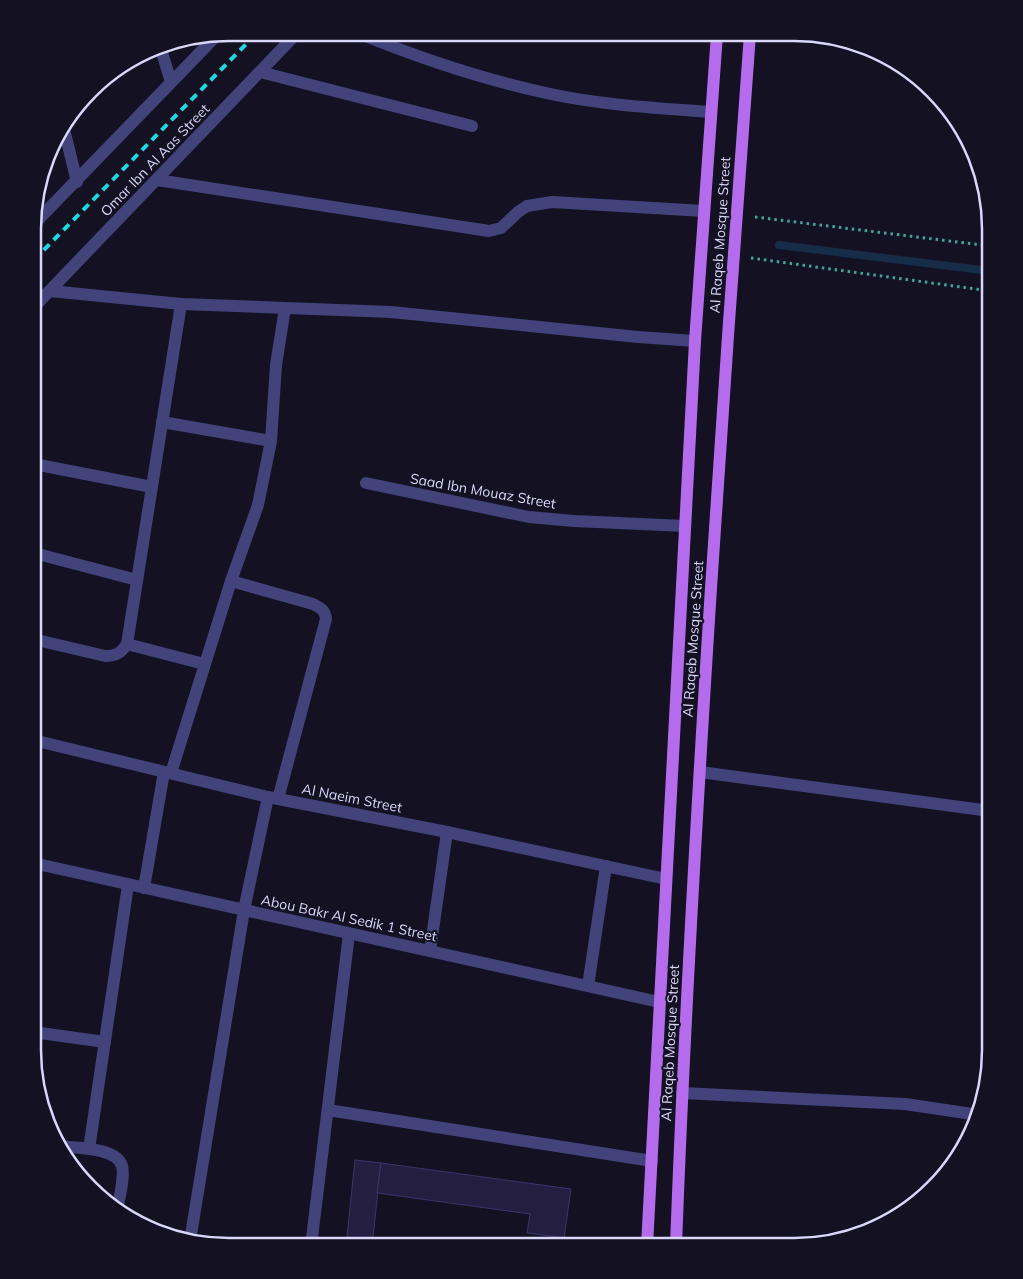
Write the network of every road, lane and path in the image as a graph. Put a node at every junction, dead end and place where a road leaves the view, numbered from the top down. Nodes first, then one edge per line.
1 (289, 41) edge
2 (377, 41) edge
3 (716, 41) edge
4 (749, 41) edge
5 (210, 43) edge
6 (162, 54) edge
7 (260, 72) junction
8 (171, 82) junction
9 (711, 112) junction
10 (472, 126) dead end
11 (66, 136) edge
12 (157, 180) junction
13 (77, 182) junction
14 (704, 211) junction
15 (736, 214) junction
16 (42, 216) edge
17 (982, 245) edge
18 (733, 255) junction
19 (982, 290) edge
20 (50, 291) junction
21 (41, 300) edge
22 (181, 304) junction
23 (285, 308) junction
24 (695, 341) junction
25 (162, 422) junction
26 (271, 442) junction
27 (41, 465) edge
28 (366, 484) dead end
29 (152, 487) junction
30 (685, 526) junction
31 (41, 555) edge
32 (137, 580) junction
33 (231, 581) junction
34 (41, 641) edge
35 (127, 644) junction
36 (204, 664) junction
37 (41, 742) edge
38 (168, 772) junction
39 (700, 772) junction
40 (273, 798) junction
41 (982, 810) edge
42 (447, 832) junction
43 (41, 866) edge
44 (606, 866) junction
45 (666, 879) junction
46 (128, 885) junction
47 (144, 888) junction
48 (244, 910) junction
49 (349, 934) junction
50 (430, 951) junction
51 (588, 986) junction
52 (659, 1002) junction
53 (41, 1033) edge
54 (105, 1042) junction
55 (682, 1093) junction
56 (328, 1110) junction
57 (970, 1114) edge
58 (68, 1147) edge
59 (89, 1149) junction
60 (652, 1161) junction
61 (118, 1201) edge
62 (191, 1234) edge
63 (312, 1238) edge
64 (647, 1238) edge
65 (676, 1238) edge

1 - 7 street, Omar Ibn Al Aas Street
2 - 9 street
3 - 9 main road, Al Raqeb Mosque Street
4 - 15 main road, Al Raqeb Mosque Street
5 - 8 street
6 - 8 street
7 - 10 street
7 - 12 street, Omar Ibn Al Aas Street
8 - 13 street
9 - 14 main road, Al Raqeb Mosque Street
11 - 13 street
12 - 14 street
12 - 20 street, Omar Ibn Al Aas Street
13 - 16 street
14 - 24 main road, Al Raqeb Mosque Street
15 - 17 path
15 - 18 main road, Al Raqeb Mosque Street
18 - 19 path
18 - 39 main road, Al Raqeb Mosque Street
20 - 21 street, Omar Ibn Al Aas Street
20 - 22 street
22 - 23 street
22 - 25 street
23 - 24 street
23 - 26 street
24 - 30 main road, Al Raqeb Mosque Street
25 - 26 street
25 - 29 street
26 - 33 street
27 - 29 street
28 - 30 street, Saad Ibn Mouaz Street
29 - 32 street
30 - 45 main road, Al Raqeb Mosque Street
31 - 32 street
32 - 35 street
33 - 36 street
33 - 40 street
34 - 35 street
35 - 36 street
36 - 38 street
37 - 38 street, Al Naeim Street
38 - 40 street, Al Naeim Street
38 - 47 street
39 - 41 street
39 - 55 main road, Al Raqeb Mosque Street
40 - 42 street, Al Naeim Street
40 - 48 street
42 - 44 street, Al Naeim Street
42 - 50 street
43 - 46 street, Abou Bakr Al Sedik 1 Street
44 - 45 street, Al Naeim Street
44 - 51 street
45 - 52 main road, Al Raqeb Mosque Street
46 - 47 street, Abou Bakr Al Sedik 1 Street
46 - 54 street
47 - 48 street, Abou Bakr Al Sedik 1 Street
48 - 49 street, Abou Bakr Al Sedik 1 Street
48 - 62 street
49 - 50 street, Abou Bakr Al Sedik 1 Street
49 - 56 street
50 - 51 street, Abou Bakr Al Sedik 1 Street
51 - 52 street, Abou Bakr Al Sedik 1 Street
52 - 60 main road, Al Raqeb Mosque Street
53 - 54 street
54 - 59 street
55 - 57 street
55 - 65 main road, Al Raqeb Mosque Street
56 - 60 street
56 - 63 street
58 - 59 street
59 - 61 street
60 - 64 main road, Al Raqeb Mosque Street

